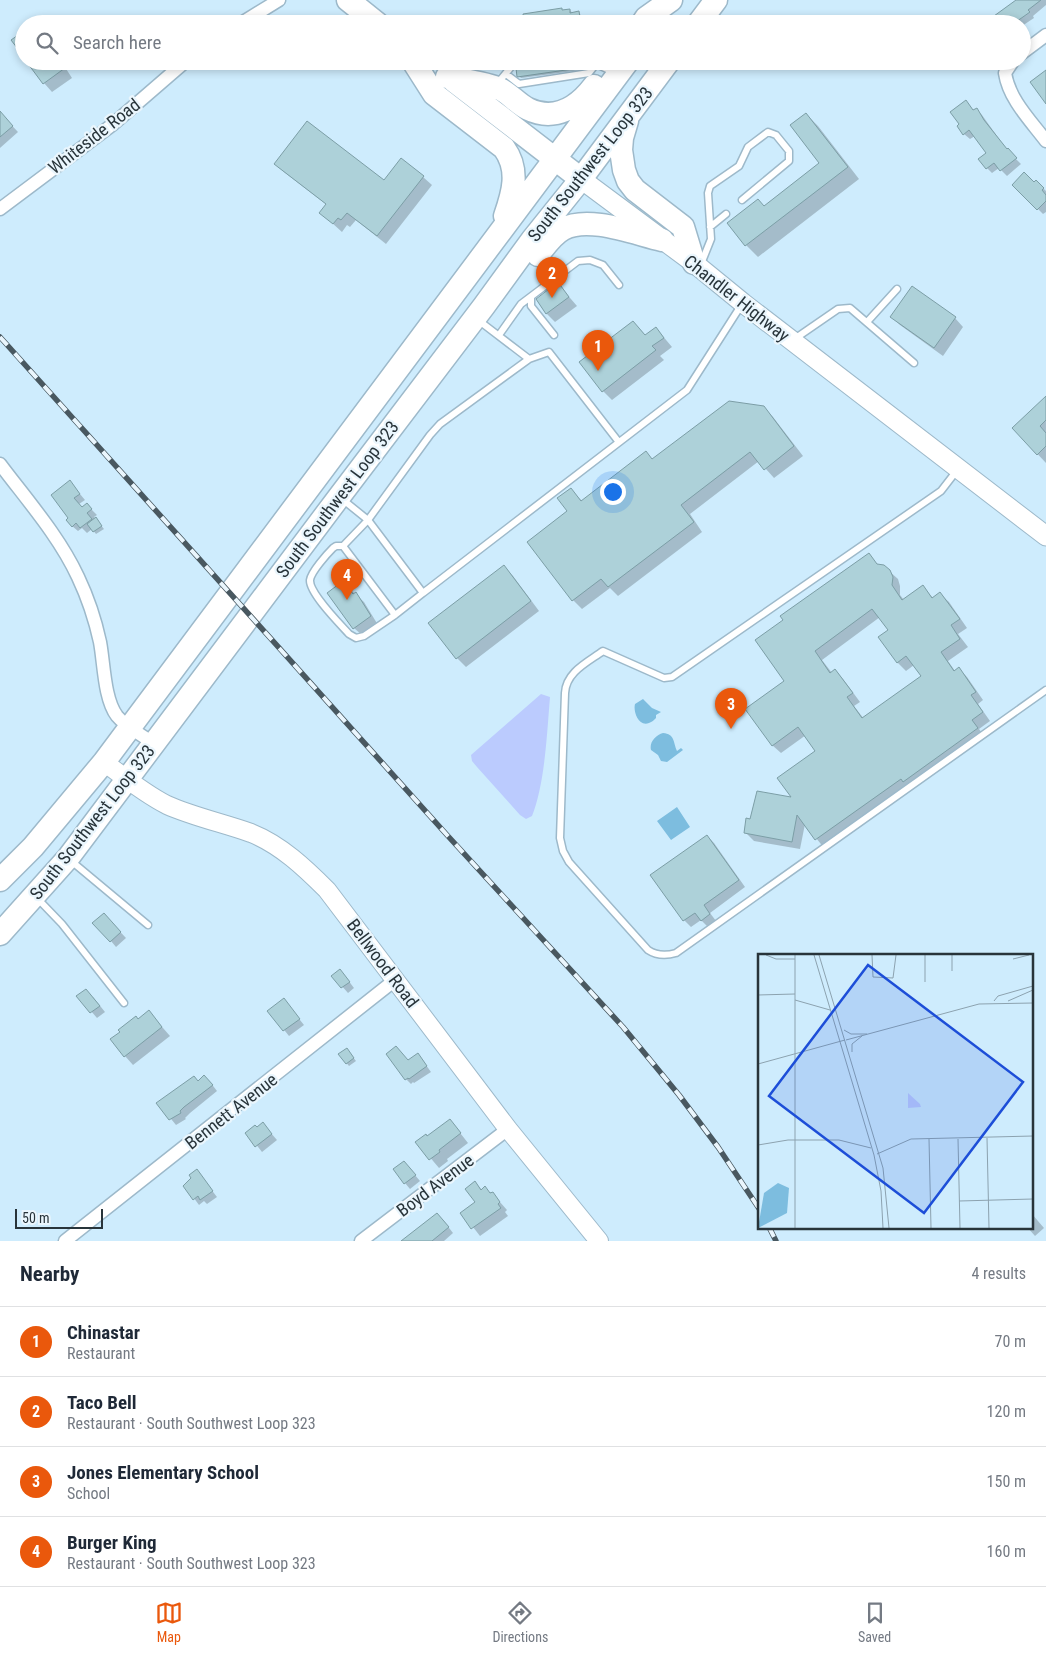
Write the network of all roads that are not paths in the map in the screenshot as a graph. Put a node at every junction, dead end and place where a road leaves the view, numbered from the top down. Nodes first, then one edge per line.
1 (279, 0) edge
2 (348, 0) edge
3 (672, 0) edge
4 (716, 0) edge
5 (255, 15) edge
6 (367, 15) edge
7 (650, 15) edge
8 (662, 15) edge
9 (705, 15) edge
10 (1046, 35) edge
11 (1031, 46) edge
12 (176, 70) edge
13 (419, 70) edge
14 (438, 70) edge
15 (508, 70) edge
16 (594, 70) edge
17 (600, 70) edge
18 (621, 70) edge
19 (663, 70) edge
20 (1007, 70) edge
21 (447, 77) junction
22 (500, 80) junction
23 (630, 113) junction
24 (1046, 141) edge
25 (555, 159) junction
26 (581, 179) junction
27 (742, 200) dead end
28 (0, 209) edge
29 (726, 214) dead end
30 (710, 227) junction
31 (501, 229) junction
32 (662, 240) junction
33 (697, 265) junction
34 (620, 285) dead end
35 (897, 289) dead end
36 (531, 297) junction
37 (743, 303) junction
38 (480, 312) junction
39 (867, 322) junction
40 (499, 335) junction
41 (554, 335) dead end
42 (792, 341) junction
43 (528, 359) junction
44 (914, 362) dead end
45 (618, 441) junction
46 (0, 464) edge
47 (959, 469) junction
48 (339, 497) junction
49 (368, 520) junction
50 (1046, 536) edge
51 (343, 546) junction
52 (423, 593) junction
53 (395, 616) junction
54 (1046, 690) edge
55 (130, 728) junction
56 (153, 743) junction
57 (104, 762) junction
58 (127, 779) junction
59 (68, 858) junction
60 (0, 880) edge
61 (35, 895) junction
62 (148, 925) dead end
63 (0, 934) edge
64 (395, 980) junction
65 (124, 1003) dead end
66 (508, 1129) junction
67 (65, 1241) edge
68 (361, 1241) edge
69 (599, 1241) edge

1 - 5 street
2 - 6 highway
3 - 7 highway
3 - 8 highway
4 - 9 highway
10 - 11 street
12 - 28 street, Whiteside Road
13 - 31 highway
14 - 21 highway, Chandler Highway
15 - 22 lane
16 - 22 lane
17 - 22 highway
18 - 25 highway, South Southwest Loop 323
19 - 23 highway, South Southwest Loop 323
20 - 24 street
21 - 22 highway
21 - 25 highway, Chandler Highway
23 - 26 highway, South Southwest Loop 323
23 - 33 highway
25 - 26 highway, Chandler Highway
25 - 31 highway, South Southwest Loop 323
26 - 32 main road, Chandler Highway
26 - 38 highway, South Southwest Loop 323
27 - 30 lane
29 - 30 lane
30 - 33 lane
31 - 55 highway, South Southwest Loop 323
32 - 33 main road, Chandler Highway
32 - 38 highway
33 - 37 main road, Chandler Highway
34 - 36 lane
35 - 39 lane
36 - 40 lane
36 - 41 lane
37 - 42 main road, Chandler Highway
37 - 45 lane
38 - 40 lane
38 - 48 highway, South Southwest Loop 323
39 - 42 lane
39 - 44 lane
40 - 43 lane
42 - 47 main road, Chandler Highway
43 - 45 lane
43 - 49 lane
45 - 52 lane
46 - 55 street
47 - 50 main road, Chandler Highway
47 - 54 lane
48 - 49 lane
48 - 56 highway, South Southwest Loop 323
49 - 51 lane
49 - 52 lane
51 - 53 lane
51 - 53 lane
52 - 53 lane
55 - 56 street
55 - 57 highway, South Southwest Loop 323
56 - 58 highway, South Southwest Loop 323
57 - 58 street, Bellwood Road
57 - 60 highway, South Southwest Loop 323
58 - 59 highway, South Southwest Loop 323
58 - 64 street, Bellwood Road
59 - 61 highway, South Southwest Loop 323
59 - 62 lane
61 - 63 highway, South Southwest Loop 323
61 - 65 lane
64 - 66 street, Bellwood Road
64 - 67 street, Bennett Avenue
66 - 68 street, Boyd Avenue
66 - 69 street, Bellwood Road

